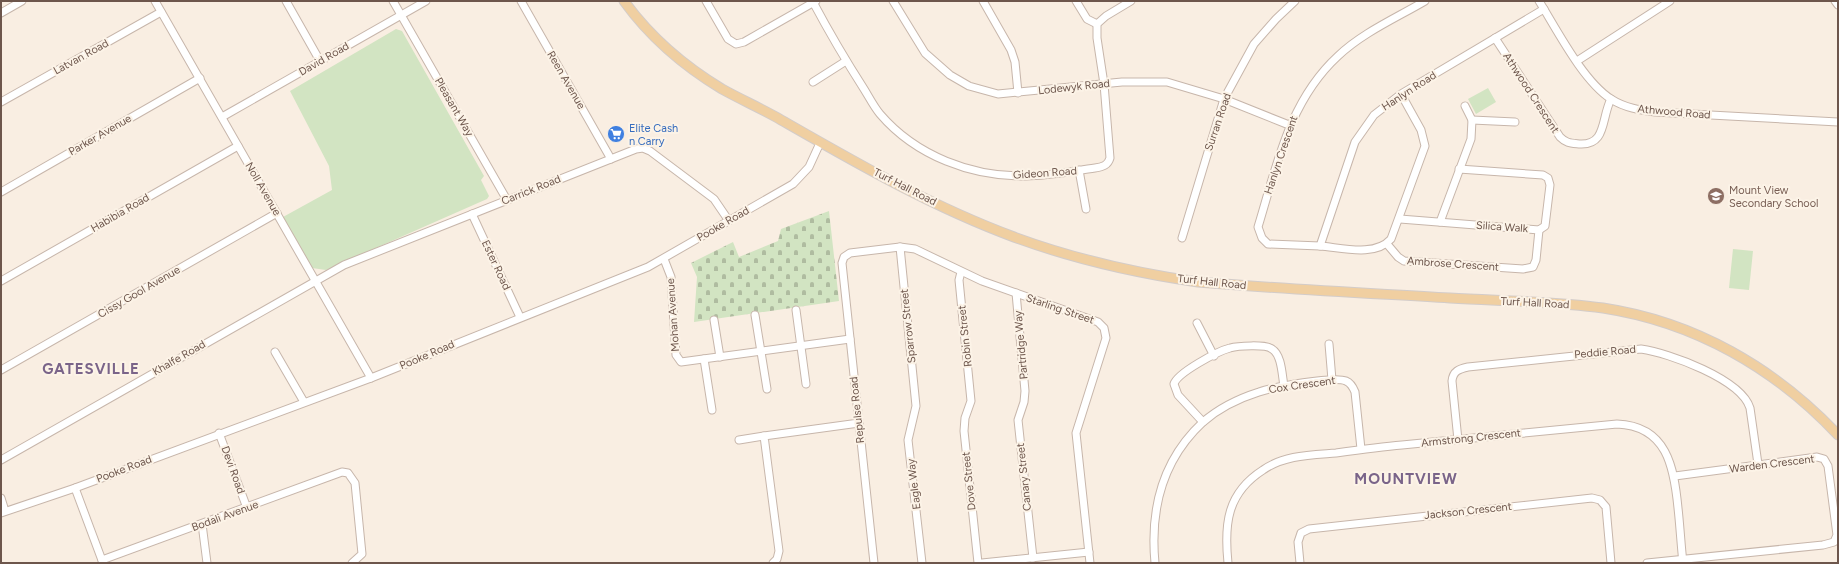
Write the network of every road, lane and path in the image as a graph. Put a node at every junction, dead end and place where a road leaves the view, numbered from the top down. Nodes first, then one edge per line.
1 (22, 1) edge
2 (156, 1) edge
3 (286, 1) edge
4 (393, 1) edge
5 (426, 1) edge
6 (521, 1) edge
7 (624, 1) edge
8 (706, 1) edge
9 (893, 1) edge
10 (983, 1) edge
11 (1076, 1) edge
12 (1131, 1) edge
13 (1296, 1) edge
14 (1425, 1) edge
15 (1539, 1) edge
16 (1670, 1) edge
17 (1835, 1) edge
18 (814, 2) edge
19 (1838, 5) edge
20 (1544, 9) junction
21 (162, 12) junction
22 (1, 13) edge
23 (401, 15) junction
24 (1097, 24) junction
25 (1495, 38) junction
26 (1577, 60) junction
27 (320, 61) junction
28 (846, 61) junction
29 (200, 78) junction
30 (813, 82) dead end
31 (1104, 84) junction
32 (1018, 93) junction
33 (1401, 94) junction
34 (1224, 99) junction
35 (1611, 99) junction
36 (1, 102) edge
37 (1465, 106) dead end
38 (222, 117) junction
39 (1472, 120) junction
40 (1515, 122) dead end
41 (1838, 122) edge
42 (1289, 125) junction
43 (820, 143) junction
44 (238, 146) junction
45 (610, 159) junction
46 (1459, 169) junction
47 (1079, 170) junction
48 (1, 192) edge
49 (507, 200) junction
50 (1086, 209) dead end
51 (277, 213) junction
52 (472, 214) junction
53 (1400, 219) junction
54 (729, 221) junction
55 (1440, 222) junction
56 (1539, 230) junction
57 (1182, 238) dead end
58 (1387, 244) junction
59 (1320, 246) junction
60 (900, 247) junction
61 (844, 257) joint
62 (664, 259) junction
63 (961, 272) junction
64 (315, 280) junction
65 (1, 281) edge
66 (1016, 293) junction
67 (796, 310) dead end
68 (755, 315) dead end
69 (520, 317) junction
70 (714, 320) dead end
71 (1197, 323) dead end
72 (850, 339) junction
73 (1329, 344) dead end
74 (801, 346) junction
75 (760, 351) junction
76 (275, 352) dead end
77 (1214, 356) junction
78 (720, 357) junction
79 (704, 359) junction
80 (1, 370) edge
81 (371, 378) junction
82 (1332, 380) junction
83 (806, 384) dead end
84 (1284, 386) junction
85 (767, 389) dead end
86 (1025, 397) joint
87 (971, 401) joint
88 (304, 402) junction
89 (916, 406) joint
90 (712, 410) dead end
91 (1203, 422) junction
92 (859, 423) junction
93 (219, 433) junction
94 (1838, 435) edge
95 (764, 436) junction
96 (739, 440) dead end
97 (1458, 440) junction
98 (1361, 449) junction
99 (1, 460) edge
100 (1758, 464) junction
101 (1675, 476) junction
102 (75, 488) junction
103 (1, 498) edge
104 (247, 508) junction
105 (3, 512) edge
106 (202, 524) junction
107 (1089, 552) junction
108 (1033, 558) junction
109 (1683, 561) edge
110 (102, 562) edge
111 (207, 563) edge
112 (352, 563) edge
113 (774, 563) edge
114 (874, 563) edge
115 (922, 563) edge
116 (978, 563) edge
117 (982, 563) edge
118 (1090, 563) edge
119 (1155, 563) edge
120 (1228, 563) edge
121 (1300, 563) edge
122 (1611, 563) edge
123 (1647, 563) edge

1 - 22 street
2 - 21 street, Noll Avenue
3 - 27 street
4 - 23 street, Pleasant Way
5 - 23 street, David Road
6 - 45 street, Reen Avenue
7 - 43 main road, Turf Hall Road
8 - 18 street
9 - 32 street, Lodewyk Road
10 - 32 street
11 - 24 street
12 - 24 street
13 - 34 street, Surran Road
14 - 42 street, Hanlyn Crescent
15 - 20 street, Athwood Road
16 - 26 street
17 - 19 street
18 - 28 street, Gideon Road
20 - 25 street, Hanlyn Road
20 - 26 street, Athwood Road
21 - 29 street, Noll Avenue
21 - 36 street, Latvan Road
23 - 27 street, David Road
23 - 49 street, Pleasant Way
24 - 31 street, Gideon Road
25 - 33 street, Hanlyn Road
25 - 35 street, Athwood Crescent
26 - 35 street, Athwood Road
27 - 38 street, David Road
28 - 30 street
28 - 47 street, Gideon Road
29 - 38 street, Noll Avenue
29 - 48 street, Parker Avenue
31 - 32 street, Lodewyk Road
31 - 34 street, Lodewyk Road
31 - 47 street, Gideon Road
33 - 53 street
33 - 59 street, Hanlyn Road
34 - 42 street, Lodewyk Road
34 - 57 street, Surran Road
35 - 41 street, Athwood Road
37 - 39 street
38 - 44 street, Noll Avenue
39 - 40 street
39 - 46 street
42 - 59 street, Hanlyn Crescent
43 - 54 street, Pooke Road
43 - 94 main road, Turf Hall Road
44 - 51 street, Noll Avenue
44 - 65 street, Habibia Road
45 - 49 street, Carrick Road
45 - 54 street, Carrick Road
46 - 55 street
46 - 56 street, Silica Walk
47 - 50 street
49 - 52 street, Carrick Road
51 - 64 street, Noll Avenue
51 - 80 street, Cissy Gool Avenue
52 - 64 street, Carrick Road
52 - 69 street, Ester Road
53 - 55 street, Silica Walk
53 - 58 street
54 - 62 street, Pooke Road
55 - 56 street, Silica Walk
56 - 58 street, Ambrose Crescent
58 - 59 street
60 - 61 street, Starling Street
60 - 63 street, Starling Street
60 - 89 street, Sparrow Street
61 - 72 street, Repulse Road
62 - 69 street, Pooke Road
62 - 79 street, Mohan Avenue
63 - 66 street, Starling Street
63 - 87 street, Robin Street
64 - 81 street, Noll Avenue
64 - 99 street, Khalfe Road
66 - 86 street, Partridge Way
66 - 107 street, Starling Street
67 - 74 street
68 - 75 street
69 - 81 street, Pooke Road
70 - 78 street
71 - 77 street
72 - 74 street, Mohan Avenue
72 - 92 street, Repulse Road
73 - 82 street
74 - 75 street, Mohan Avenue
74 - 83 street
75 - 78 street, Mohan Avenue
75 - 85 street
76 - 88 street
77 - 84 street
77 - 91 street
78 - 79 street, Mohan Avenue
79 - 90 street
81 - 88 street, Pooke Road
82 - 84 street, Cox Crescent
82 - 98 street, Cox Crescent
84 - 91 street, Cox Crescent
86 - 108 street, Canary Street
87 - 116 street, Dove Street
88 - 93 street, Pooke Road
89 - 115 street, Eagle Way
91 - 119 street, Cox Crescent
92 - 95 street
92 - 114 street, Repulse Road
93 - 102 street, Pooke Road
93 - 104 street, Devi Road
95 - 96 street
95 - 113 street
97 - 98 street, Armstrong Crescent
97 - 100 street, Peddie Road
97 - 101 street, Armstrong Crescent
98 - 120 street, Armstrong Crescent
100 - 101 street, Warden Crescent
100 - 109 street, Warden Crescent
101 - 109 street, Armstrong Crescent
102 - 105 street, Pooke Road
102 - 110 street
103 - 105 street
104 - 106 street, Bodali Avenue
104 - 112 street, Bodali Avenue
106 - 110 street, Bodali Avenue
106 - 111 street
107 - 108 street
107 - 118 street, Starling Street
108 - 117 street
109 - 123 street
121 - 122 street, Jackson Crescent

